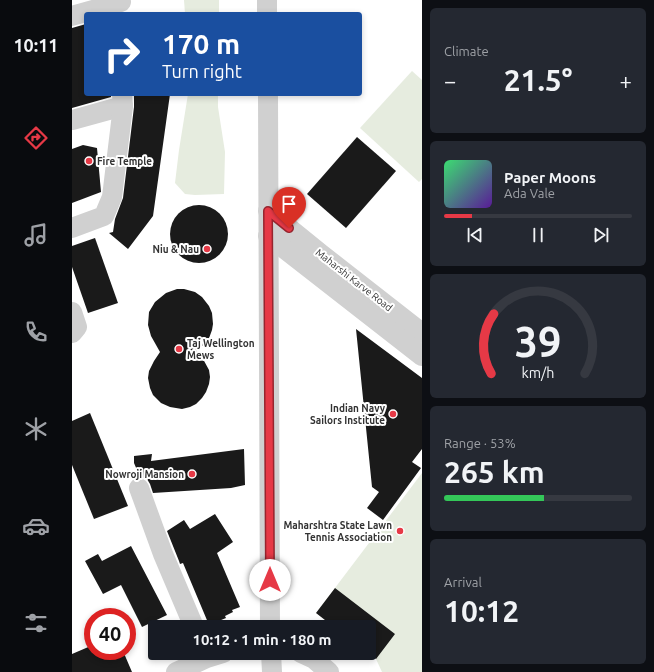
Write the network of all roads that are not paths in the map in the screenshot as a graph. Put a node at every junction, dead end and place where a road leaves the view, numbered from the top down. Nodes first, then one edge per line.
1 (267, 0) edge
2 (121, 5) edge
3 (90, 12) edge
4 (267, 12) edge
5 (84, 13) edge
6 (72, 16) edge
7 (268, 96) edge
8 (123, 100) edge
9 (72, 120) edge
10 (268, 211) junction
11 (72, 228) edge
12 (268, 236) junction
13 (72, 312) edge
14 (72, 333) edge
15 (422, 333) edge
16 (422, 356) edge
17 (139, 488) dead end
18 (191, 620) edge
19 (270, 620) edge
20 (201, 660) edge
21 (271, 660) edge
22 (315, 660) edge
23 (176, 672) edge
24 (272, 672) edge
25 (329, 672) edge

1 - 4 street
2 - 3 street
5 - 6 street
7 - 10 street
8 - 9 street
8 - 11 street
10 - 12 street
10 - 15 street, Maharshi Karve Road
12 - 16 street, Maharshi Karve Road
12 - 19 street
13 - 14 street
17 - 18 street
20 - 23 street
21 - 24 street
22 - 25 street

